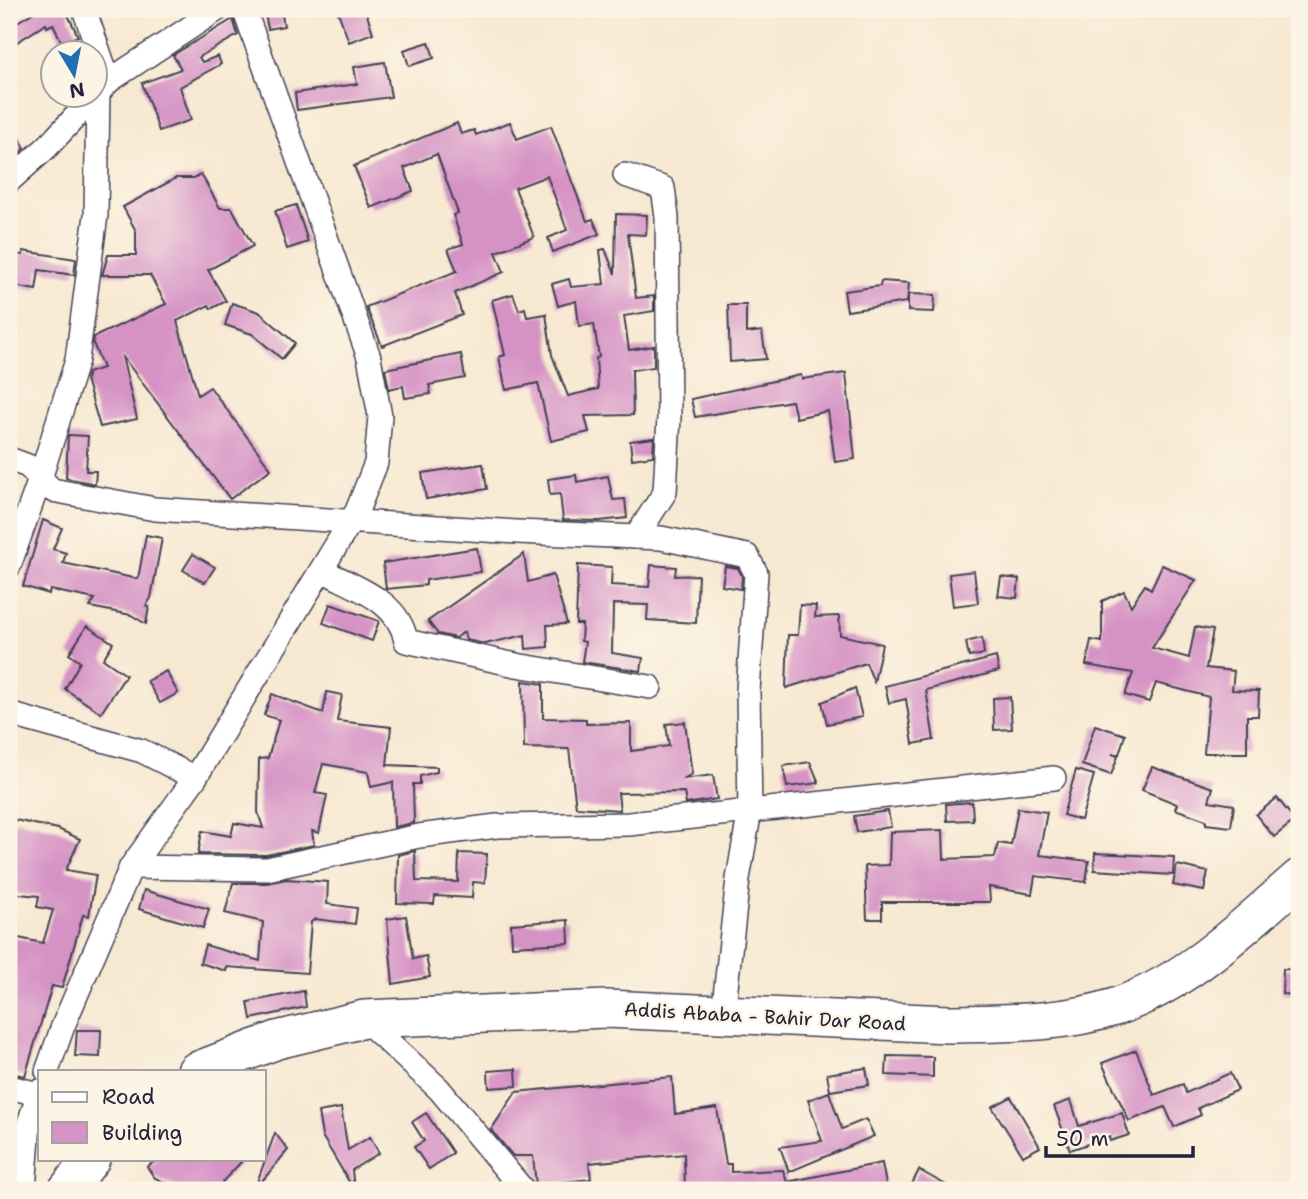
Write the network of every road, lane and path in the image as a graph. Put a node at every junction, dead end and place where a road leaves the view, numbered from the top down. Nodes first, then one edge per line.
1 (84, 9) edge
2 (218, 9) edge
3 (244, 9) edge
4 (91, 38) edge
5 (108, 84) edge
6 (82, 108) edge
7 (102, 108) edge
8 (625, 176) dead end
9 (9, 181) edge
10 (9, 459) edge
11 (40, 479) junction
12 (351, 522) junction
13 (636, 537) junction
14 (9, 566) edge
15 (322, 570) junction
16 (650, 687) dead end
17 (9, 714) edge
18 (195, 778) junction
19 (1054, 778) dead end
20 (750, 810) junction
21 (131, 867) junction
22 (1299, 878) edge
23 (723, 1014) junction
24 (364, 1019) junction
25 (47, 1070) edge
26 (199, 1070) edge
27 (9, 1087) edge
28 (38, 1092) edge
29 (38, 1098) edge
30 (90, 1160) edge
31 (24, 1190) edge
32 (67, 1190) edge
33 (522, 1190) edge

1 - 4 street
2 - 5 street
3 - 12 street
6 - 9 street
7 - 11 street
8 - 13 street
10 - 11 street
11 - 12 street
11 - 14 street
12 - 13 street
12 - 15 street
13 - 20 street
15 - 16 street
15 - 18 street
17 - 18 street
18 - 21 street
19 - 20 street
20 - 21 street
20 - 23 street
21 - 25 street
22 - 23 highway, Addis Ababa - Bahir Dar Road
23 - 24 highway, Addis Ababa - Bahir Dar Road
24 - 26 highway, Addis Ababa - Bahir Dar Road
24 - 33 street
27 - 28 street
29 - 31 street
30 - 32 highway

